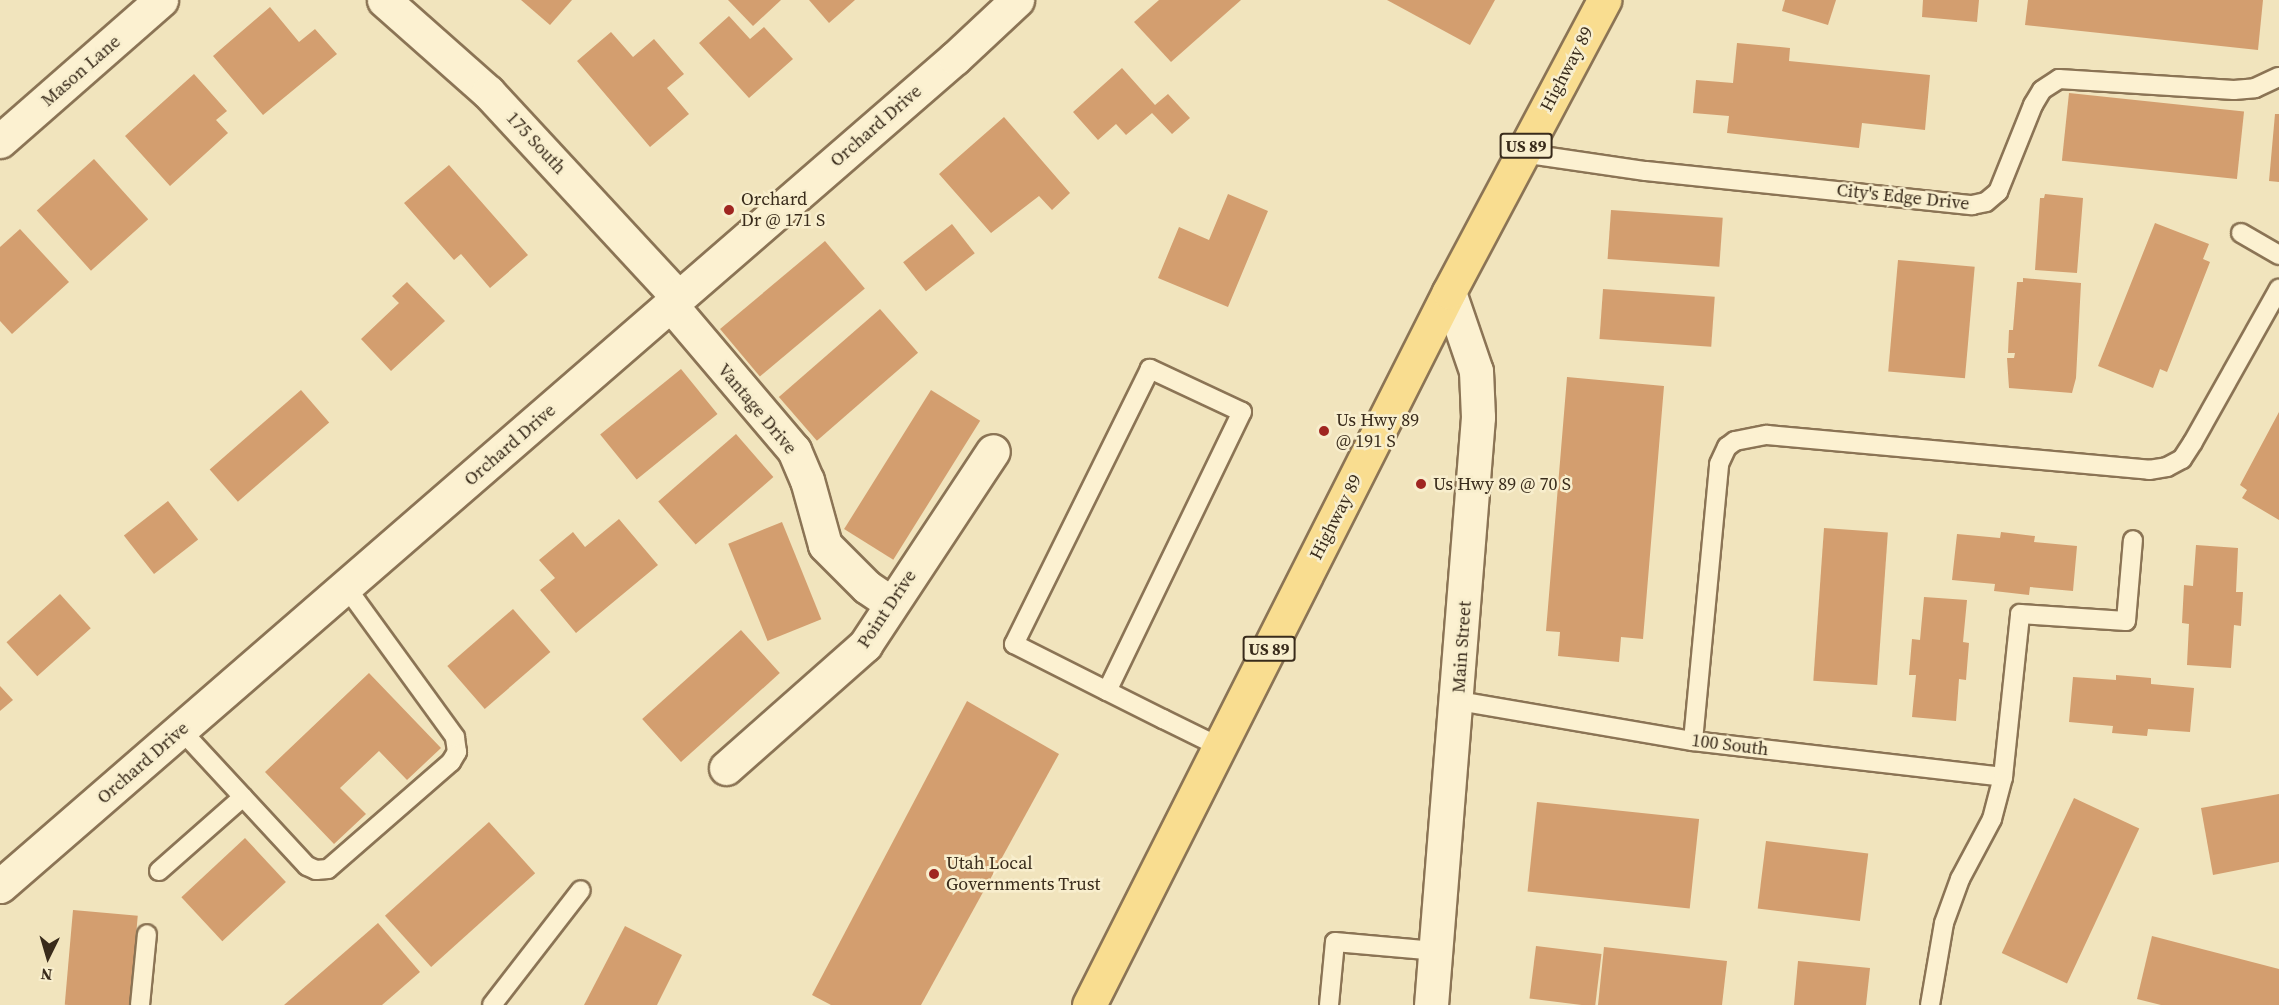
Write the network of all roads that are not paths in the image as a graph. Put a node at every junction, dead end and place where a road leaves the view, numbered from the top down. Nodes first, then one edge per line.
1 (161, 0) edge
2 (384, 0) edge
3 (1017, 0) edge
4 (1604, 0) edge
5 (2279, 77) edge
6 (0, 141) edge
7 (1522, 153) junction
8 (2241, 233) dead end
9 (2279, 255) edge
10 (2279, 290) edge
11 (1449, 292) junction
12 (674, 300) junction
13 (993, 451) dead end
14 (2133, 540) dead end
15 (346, 588) junction
16 (891, 603) junction
17 (1107, 691) junction
18 (1458, 701) junction
19 (181, 730) junction
20 (1693, 741) junction
21 (1220, 747) junction
22 (726, 768) dead end
23 (2003, 777) junction
24 (243, 797) junction
25 (159, 872) dead end
26 (0, 886) edge
27 (581, 890) dead end
28 (147, 934) dead end
29 (1435, 951) junction
30 (140, 1005) edge
31 (492, 1005) edge
32 (1089, 1005) edge
33 (1329, 1005) edge
34 (1431, 1005) edge
35 (1930, 1005) edge

1 - 6 street, Mason Lane
2 - 12 street, 175 South
3 - 12 street, Orchard Drive
4 - 7 main road, Highway 89 / US 89
5 - 7 lane, City's Edge Drive
7 - 11 main road, Highway 89 / US 89
8 - 9 lane
10 - 20 lane
11 - 18 street, Main Street
11 - 21 main road, Highway 89 / US 89
12 - 15 street, Orchard Drive
12 - 16 street, Vantage Drive
13 - 16 street, Point Drive
14 - 23 lane
15 - 19 street, Orchard Drive
15 - 24 lane
16 - 22 street, Point Drive
17 - 17 lane
17 - 21 lane
18 - 20 lane, 100 South
18 - 29 street, Main Street
19 - 24 lane
19 - 26 street, Orchard Drive
20 - 23 lane, 100 South
21 - 32 main road, Highway 89 / US 89
23 - 35 lane
24 - 25 lane
27 - 31 lane
28 - 30 lane
29 - 33 lane
29 - 34 street, Main Street

